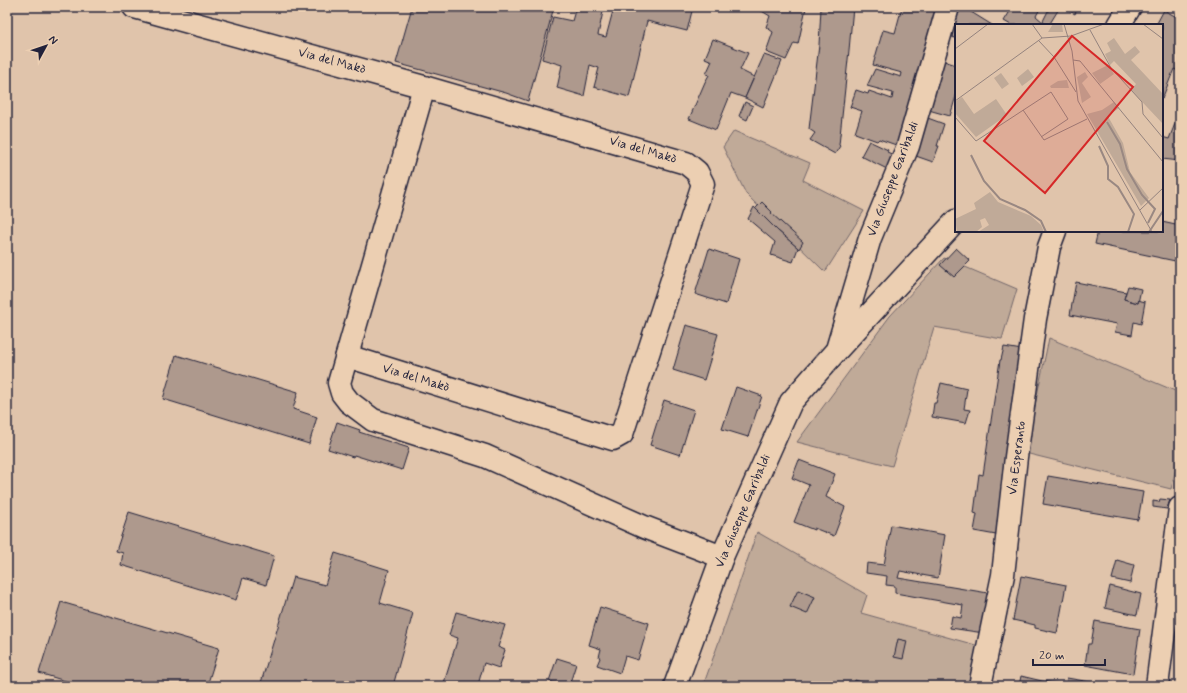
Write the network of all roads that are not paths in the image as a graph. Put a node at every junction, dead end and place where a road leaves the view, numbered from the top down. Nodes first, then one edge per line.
1 (134, 7) edge
2 (948, 7) edge
3 (1130, 7) edge
4 (1120, 24) edge
5 (424, 87) junction
6 (955, 222) edge
7 (1055, 232) edge
8 (836, 351) junction
9 (347, 356) junction
10 (1180, 508) edge
11 (722, 557) junction
12 (675, 686) edge
13 (980, 686) edge
14 (1157, 686) edge

1 - 5 street, Via del Makò
2 - 8 street, Via Giuseppe Garibaldi
3 - 4 street
5 - 9 street
5 - 9 street, Via del Makò
6 - 8 street, Via Giuseppe Garibaldi
7 - 13 street, Via Esperanto
8 - 11 street, Via Giuseppe Garibaldi
9 - 11 street
10 - 14 street
11 - 12 street, Via Giuseppe Garibaldi

